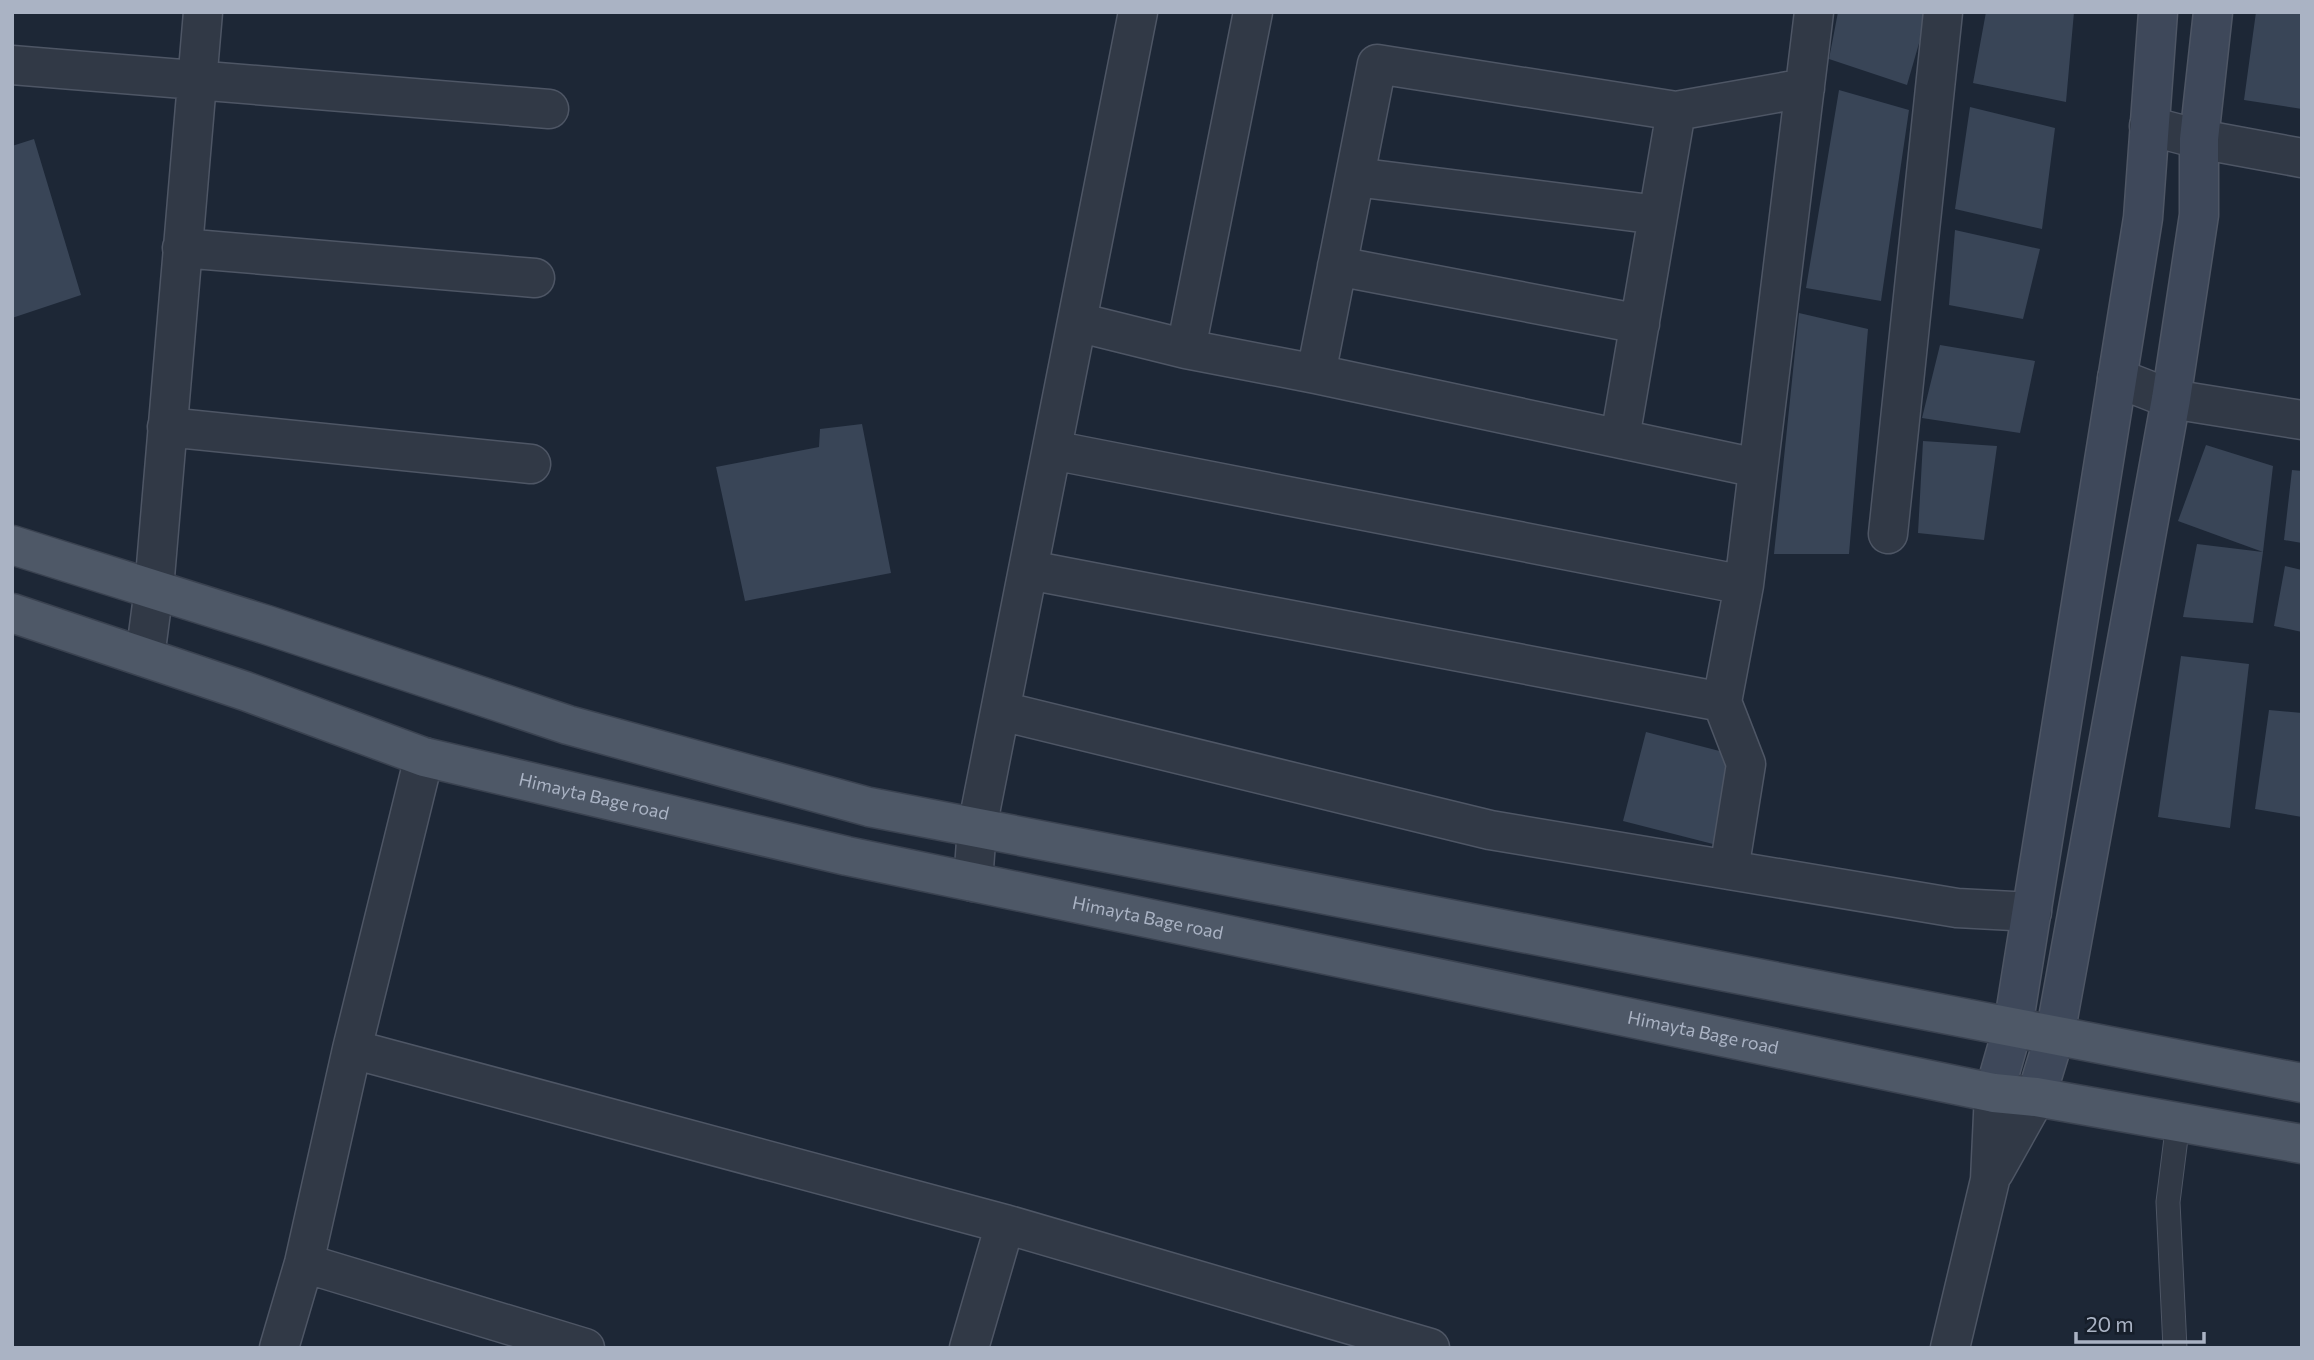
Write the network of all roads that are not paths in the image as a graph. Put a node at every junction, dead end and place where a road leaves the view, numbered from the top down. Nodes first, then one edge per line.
1 (203, 12) edge
2 (1138, 12) edge
3 (1253, 12) edge
4 (1814, 12) edge
5 (1942, 12) edge
6 (2158, 12) edge
7 (2213, 12) edge
8 (12, 65) edge
9 (197, 81) junction
10 (1805, 88) junction
11 (549, 109) dead end
12 (1676, 111) junction
13 (2150, 126) junction
14 (2199, 139) junction
15 (2302, 158) edge
16 (1355, 177) junction
17 (1658, 215) junction
18 (182, 248) junction
19 (1337, 265) junction
20 (535, 278) dead end
21 (1077, 322) junction
22 (1640, 324) junction
23 (1186, 349) junction
24 (1316, 374) junction
25 (2117, 378) junction
26 (2171, 399) junction
27 (2302, 420) edge
28 (167, 427) junction
29 (1620, 438) junction
30 (1052, 450) junction
31 (531, 464) dead end
32 (1757, 468) junction
33 (1888, 534) dead end
34 (12, 545) edge
35 (1029, 570) junction
36 (1744, 585) junction
37 (154, 589) junction
38 (12, 613) edge
39 (145, 657) junction
40 (1722, 702) junction
41 (1001, 710) junction
42 (424, 757) junction
43 (977, 828) junction
44 (1729, 870) junction
45 (973, 882) junction
46 (2032, 912) junction
47 (2013, 1027) junction
48 (2055, 1035) junction
49 (352, 1049) junction
50 (2302, 1083) edge
51 (1994, 1093) junction
52 (2036, 1097) junction
53 (2178, 1122) junction
54 (2302, 1144) edge
55 (1990, 1180) junction
56 (1005, 1224) junction
57 (304, 1263) junction
58 (533, 1341) edge
59 (279, 1348) edge
60 (585, 1348) edge
61 (969, 1348) edge
62 (1430, 1348) edge
63 (1950, 1348) edge
64 (2175, 1348) edge

1 - 9 street
2 - 21 street
3 - 23 street
4 - 10 street
5 - 33 street
6 - 13 street
7 - 14 street
8 - 9 street
9 - 11 street
9 - 18 street
10 - 12 street
10 - 32 street
12 - 16 street
12 - 17 street
13 - 14 street
13 - 25 street
14 - 15 street
14 - 26 street
16 - 17 street
16 - 19 street
17 - 22 street
18 - 20 street
18 - 28 street
19 - 22 street
19 - 24 street
21 - 23 street
21 - 30 street
22 - 29 street
23 - 24 street
24 - 29 street
25 - 26 street
25 - 46 street
26 - 27 street
26 - 48 street
28 - 31 street
28 - 37 street
29 - 32 street
30 - 35 street
30 - 36 street
32 - 36 street
34 - 37 main road
35 - 40 street
35 - 41 street
36 - 40 street
37 - 39 street
37 - 43 main road
38 - 39 main road, Himayta Bage road
39 - 42 main road, Himayta Bage road
40 - 44 street
41 - 43 street
41 - 44 street
42 - 45 main road, Himayta Bage road
42 - 49 street
43 - 45 street
43 - 47 main road
44 - 46 street
45 - 51 main road, Himayta Bage road
46 - 47 street
47 - 48 main road
47 - 51 street
48 - 50 main road
48 - 52 street
49 - 56 street
49 - 57 street
51 - 52 main road, Himayta Bage road
51 - 55 street
52 - 53 main road, Himayta Bage road
52 - 55 street
53 - 54 main road, Himayta Bage road
53 - 64 lane
55 - 63 street
56 - 61 street
56 - 62 street
57 - 58 street
57 - 59 street
58 - 60 street

